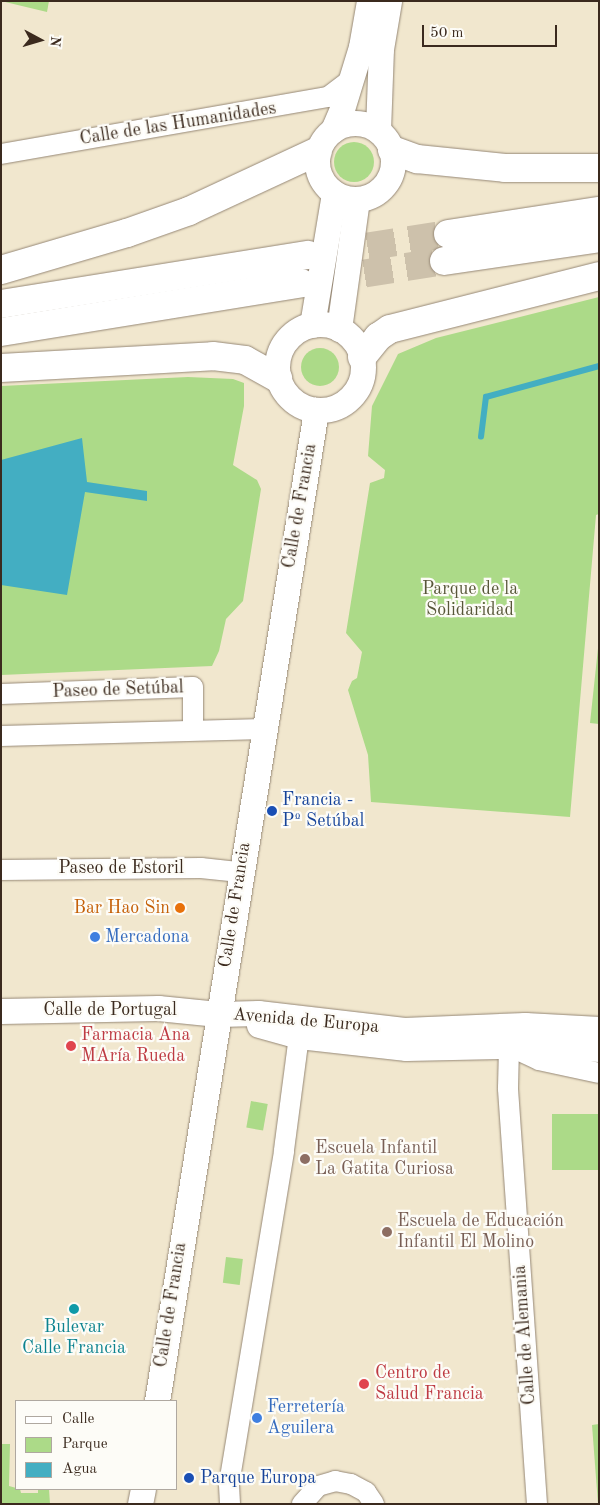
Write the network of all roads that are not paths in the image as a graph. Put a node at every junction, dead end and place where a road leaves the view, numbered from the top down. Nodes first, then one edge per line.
1 (370, 1) edge
2 (390, 1) edge
3 (349, 81) junction
4 (385, 140) junction
5 (325, 141) junction
6 (1, 154) edge
7 (599, 168) edge
8 (346, 196) junction
9 (599, 211) edge
10 (448, 234) tunnel mouth
11 (599, 238) edge
12 (308, 255) tunnel mouth
13 (444, 261) tunnel mouth
14 (1, 270) edge
15 (599, 276) edge
16 (302, 284) tunnel mouth
17 (1, 304) edge
18 (312, 325) junction
19 (339, 329) junction
20 (1, 332) edge
21 (362, 358) junction
22 (1, 368) edge
23 (278, 378) junction
24 (316, 410) junction
25 (1, 694) edge
26 (194, 728) junction
27 (264, 729) junction
28 (1, 736) edge
29 (1, 870) edge
30 (240, 872) junction
31 (1, 1011) edge
32 (218, 1014) junction
33 (599, 1017) edge
34 (568, 1025) junction
35 (599, 1029) edge
36 (299, 1036) junction
37 (510, 1046) junction
38 (599, 1049) edge
39 (599, 1073) edge
40 (157, 1400) edge
41 (143, 1490) edge
42 (140, 1504) edge
43 (230, 1504) edge
44 (302, 1504) edge
45 (374, 1504) edge
46 (537, 1504) edge

1 - 3 main road
2 - 4 main road
3 - 5 main road
3 - 6 street, Calle de las Humanidades
4 - 5 main road
4 - 7 highway
4 - 8 main road
5 - 8 main road
5 - 14 highway
8 - 18 main road
8 - 19 main road
9 - 10 highway
11 - 13 highway
12 - 17 highway
15 - 21 highway
16 - 20 highway
18 - 19 main road
18 - 23 main road
19 - 21 main road
21 - 24 main road
22 - 23 highway
23 - 24 main road
24 - 27 main road, Calle de Francia
25 - 26 street, Paseo de Setúbal
26 - 27 street
26 - 28 street
27 - 30 main road, Calle de Francia
29 - 30 street, Paseo de Estoril
30 - 32 main road, Calle de Francia
31 - 32 main road, Calle de Portugal
32 - 34 main road, Avenida de Europa
32 - 36 main road, Avenida de Europa
32 - 40 main road, Calle de Francia
33 - 34 street
34 - 35 main road, Avenida de Europa
36 - 37 main road, Avenida de Europa
36 - 43 street
37 - 38 main road, Avenida de Europa
37 - 39 street, Avenida de Europa
37 - 46 street, Calle de Alemania
41 - 42 main road
44 - 45 street

